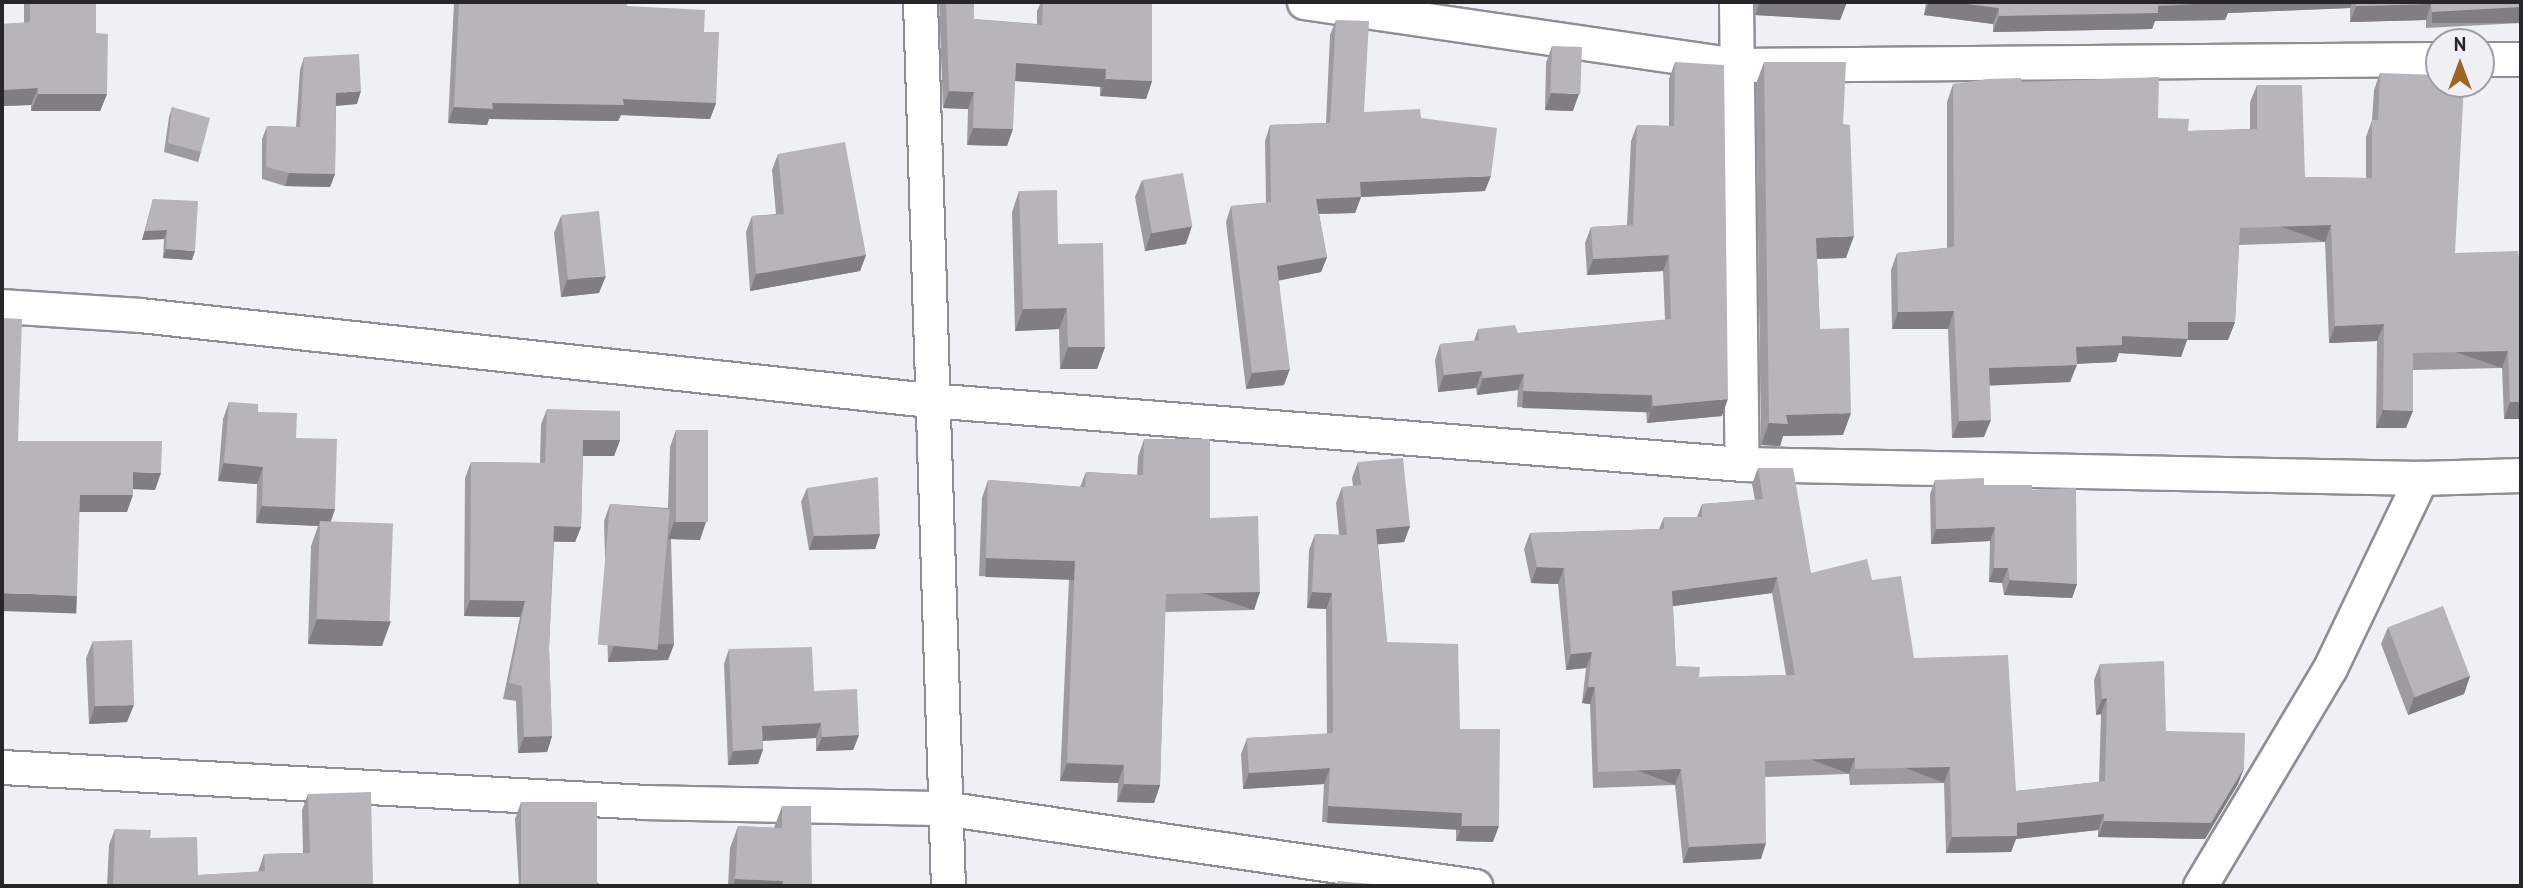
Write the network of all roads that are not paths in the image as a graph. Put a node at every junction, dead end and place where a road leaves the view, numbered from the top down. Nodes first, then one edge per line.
1 (920, 2) edge
2 (1304, 2) edge
3 (1736, 2) edge
4 (2495, 59) edge
5 (2521, 59) edge
6 (2425, 60) edge
7 (1737, 65) junction
8 (2, 306) edge
9 (929, 400) junction
10 (1742, 464) junction
11 (2521, 475) edge
12 (2421, 478) junction
13 (2, 767) edge
14 (943, 808) junction
15 (948, 886) edge
16 (1475, 886) edge
17 (2200, 886) edge

1 - 9 street
2 - 7 street
3 - 7 street
4 - 5 street
6 - 7 street
7 - 10 street
8 - 9 street
9 - 10 street
9 - 14 street
10 - 12 street
11 - 12 street
12 - 17 street
13 - 14 street
14 - 15 street
14 - 16 street

